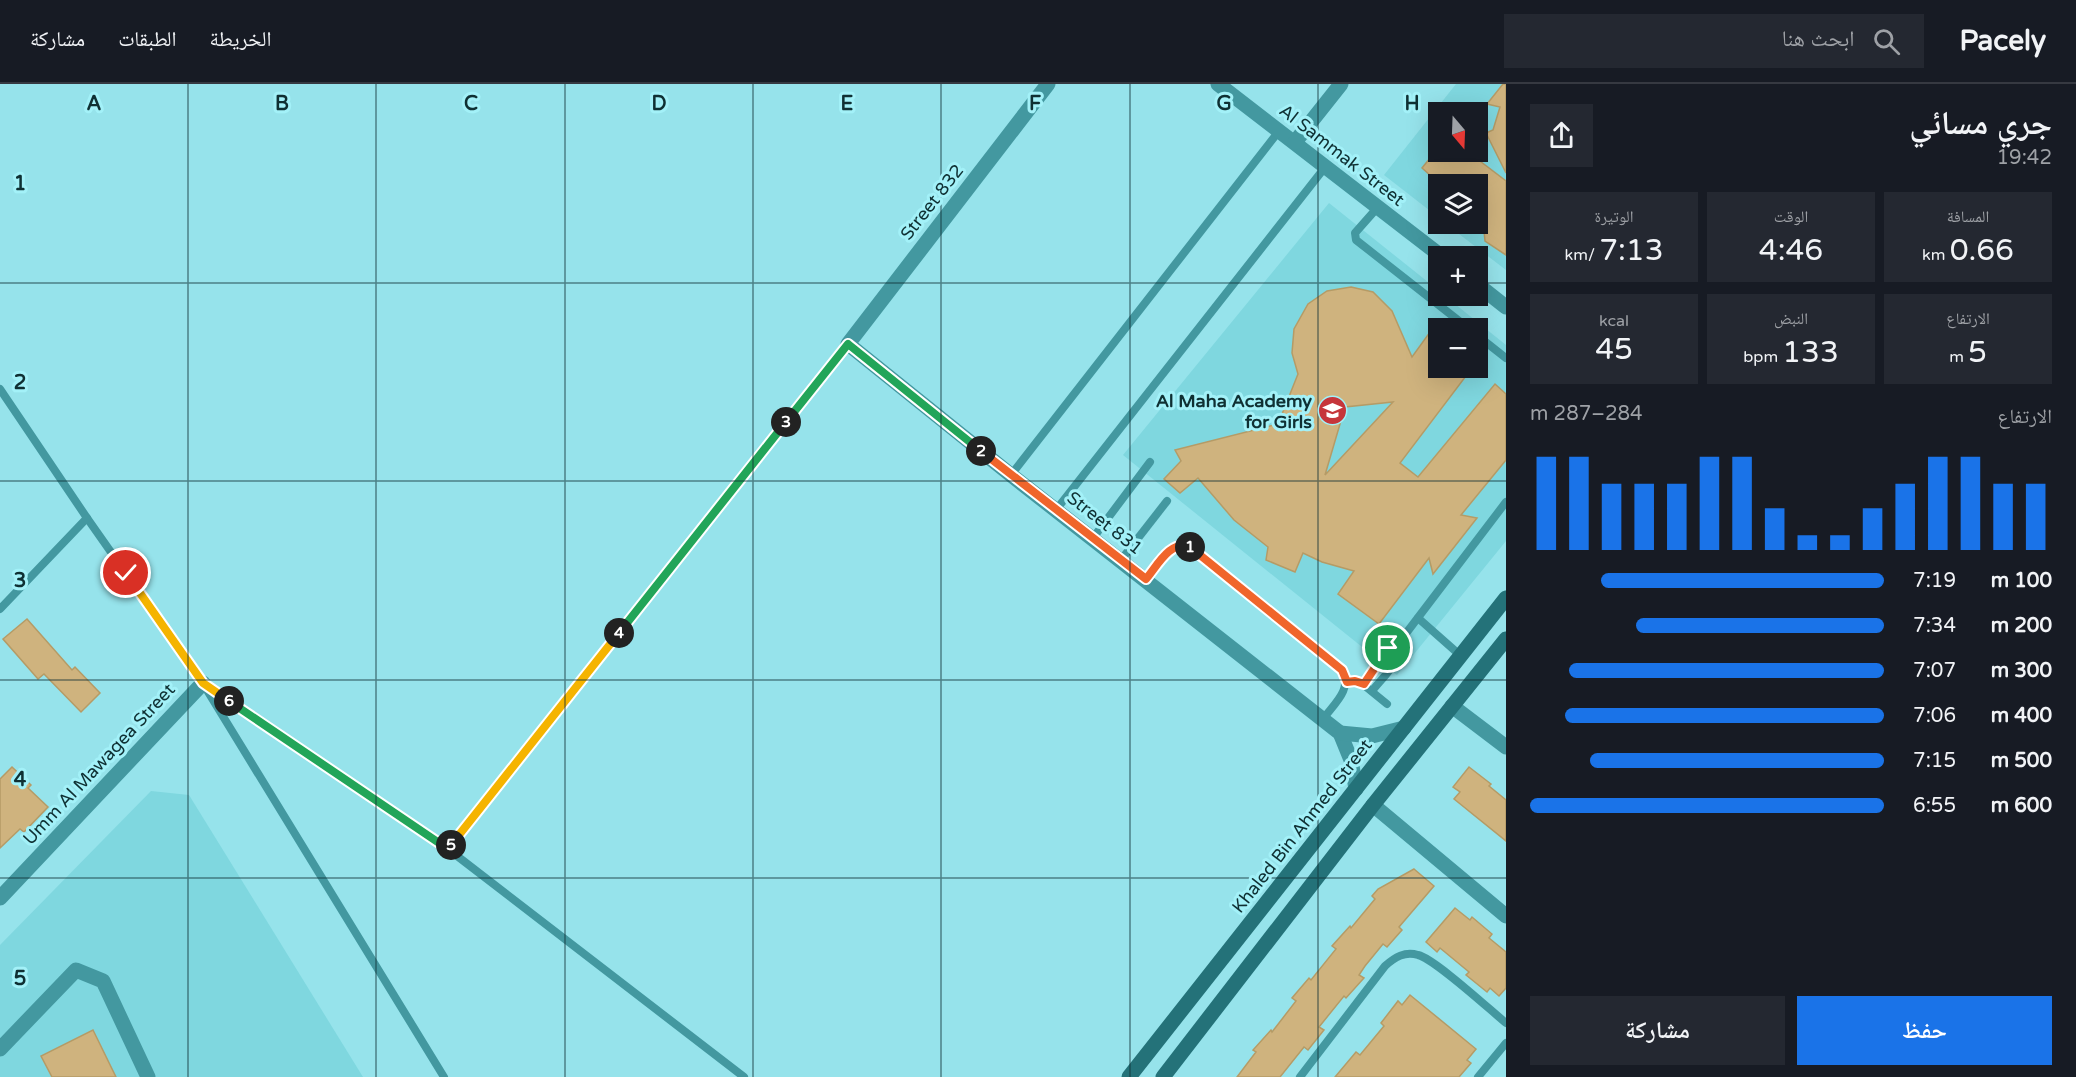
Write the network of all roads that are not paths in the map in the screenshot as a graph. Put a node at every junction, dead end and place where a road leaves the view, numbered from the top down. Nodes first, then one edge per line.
1 (1048, 84) edge
2 (1218, 84) edge
3 (1341, 84) edge
4 (1279, 130) junction
5 (1294, 142) junction
6 (1326, 166) junction
7 (1378, 207) junction
8 (1428, 246) edge
9 (1488, 293) edge
10 (1506, 308) edge
11 (1455, 318) edge
12 (848, 344) junction
13 (1488, 344) edge
14 (1506, 358) edge
15 (0, 389) edge
16 (1150, 462) dead end
17 (1011, 475) junction
18 (1167, 501) dead end
19 (1506, 502) edge
20 (1056, 510) junction
21 (87, 518) junction
22 (1092, 538) junction
23 (1121, 560) junction
24 (1146, 579) junction
25 (1506, 598) edge
26 (0, 609) edge
27 (1418, 618) junction
28 (1404, 636) junction
29 (1506, 639) edge
30 (1461, 656) junction
31 (1347, 682) junction
32 (203, 683) junction
33 (1364, 684) junction
34 (1372, 691) junction
35 (1387, 704) dead end
36 (1452, 706) junction
37 (1323, 719) junction
38 (1404, 728) junction
39 (1340, 733) junction
40 (1506, 747) edge
41 (1356, 789) junction
42 (1373, 805) junction
43 (448, 849) junction
44 (0, 898) edge
45 (1506, 916) edge
46 (1506, 1023) edge
47 (1506, 1043) edge
48 (0, 1049) edge
49 (148, 1077) edge
50 (444, 1077) edge
51 (744, 1077) edge
52 (1129, 1077) edge
53 (1163, 1077) edge
54 (1300, 1077) edge
55 (1478, 1077) edge

1 - 12 street, Street 832
2 - 4 street, Al Sammak Street
3 - 5 street
4 - 5 street, Al Sammak Street
4 - 17 lane
5 - 6 street, Al Sammak Street
6 - 7 street, Al Sammak Street
6 - 20 lane
7 - 8 street, Al Sammak Street
7 - 11 lane
9 - 10 street
12 - 17 street, Street 831
12 - 43 lane
13 - 14 lane
15 - 21 lane
16 - 22 lane
17 - 20 street, Street 831
18 - 23 lane
19 - 27 lane
20 - 22 street, Street 831
21 - 26 lane
21 - 32 lane
22 - 23 street, Street 831
23 - 24 street, Street 831
24 - 31 lane
24 - 37 street, Street 831
25 - 30 main road, Khaled Bin Ahmed Street
27 - 28 lane
27 - 30 lane
28 - 33 lane
28 - 34 lane
29 - 36 main road
30 - 38 main road, Khaled Bin Ahmed Street
31 - 33 lane
31 - 37 lane
32 - 43 lane
32 - 44 street, Umm Al Mawagea Street
32 - 50 lane
33 - 34 lane
34 - 35 lane
36 - 40 street
36 - 42 main road
37 - 39 street, Street 831
38 - 39 street
38 - 41 main road, Khaled Bin Ahmed Street
39 - 41 street, Street 831
41 - 52 main road, Khaled Bin Ahmed Street
42 - 45 street
42 - 53 main road
43 - 51 lane
46 - 54 lane
47 - 55 lane
48 - 49 street

